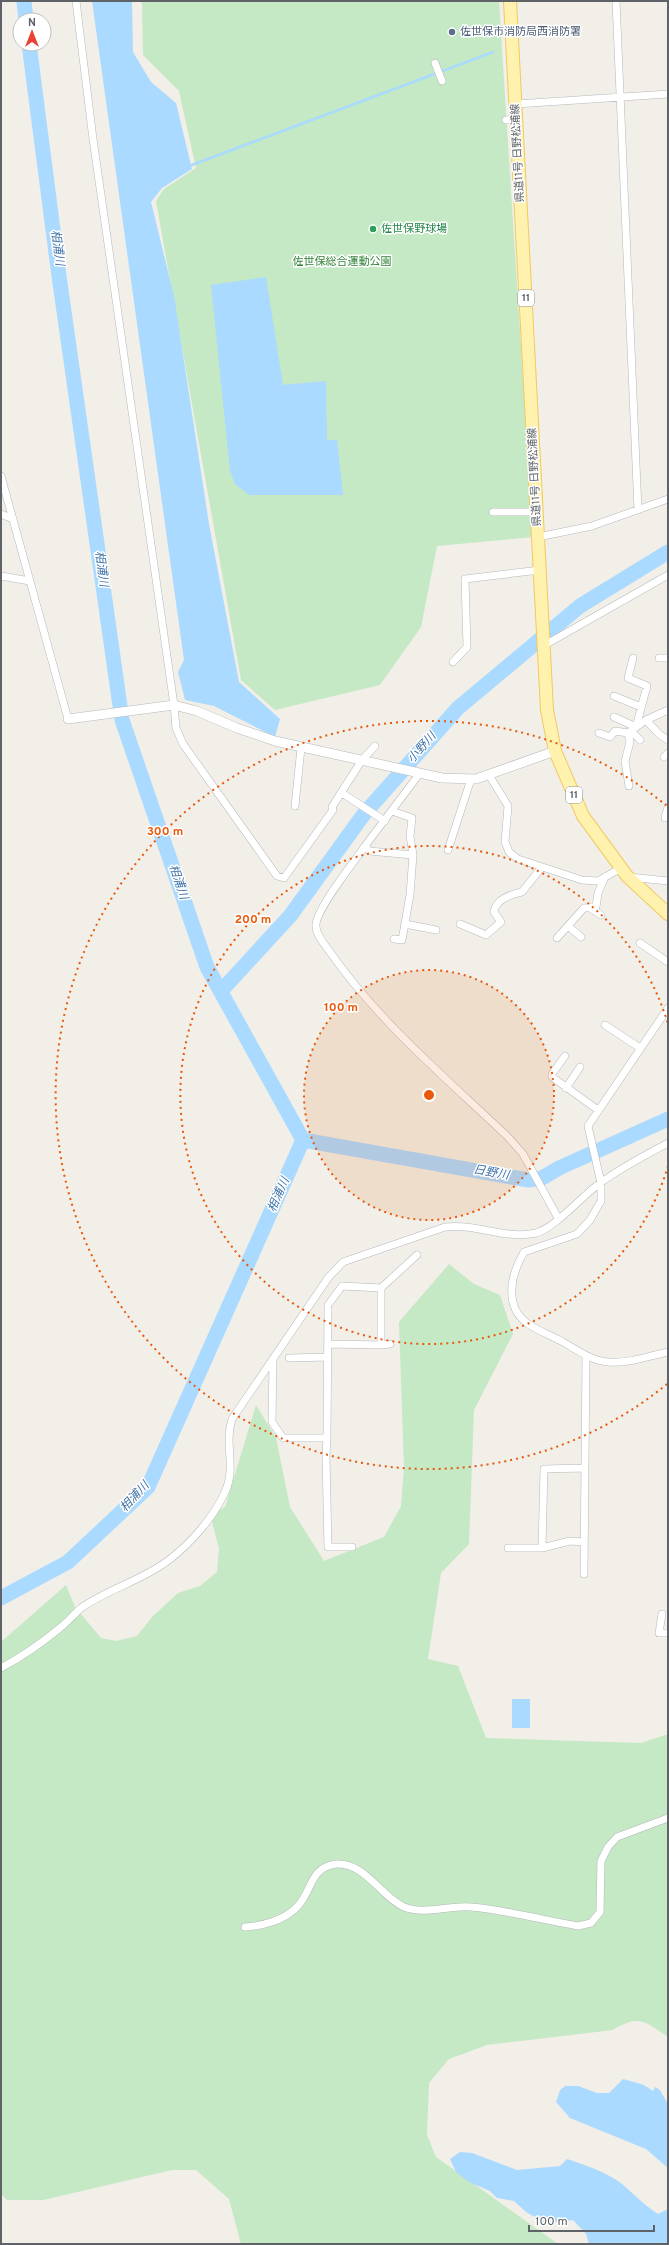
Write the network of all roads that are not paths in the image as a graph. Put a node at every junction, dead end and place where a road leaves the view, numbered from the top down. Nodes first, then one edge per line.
1 (76, 1) edge
2 (510, 1) edge
3 (616, 1) edge
4 (435, 63) dead end
5 (442, 81) dead end
6 (668, 94) edge
7 (622, 96) junction
8 (516, 104) junction
9 (1, 476) edge
10 (668, 499) edge
11 (638, 510) junction
12 (493, 512) dead end
13 (532, 512) junction
14 (1, 514) edge
15 (13, 519) junction
16 (538, 537) junction
17 (540, 570) junction
18 (668, 575) edge
19 (1, 576) edge
20 (30, 581) junction
21 (543, 646) junction
22 (633, 658) dead end
23 (659, 658) dead end
24 (668, 658) edge
25 (453, 662) dead end
26 (614, 696) dead end
27 (172, 705) junction
28 (641, 707) junction
29 (668, 710) edge
30 (614, 717) dead end
31 (73, 719) joint
32 (646, 720) junction
33 (632, 730) junction
34 (599, 733) dead end
35 (640, 740) dead end
36 (668, 740) edge
37 (375, 746) dead end
38 (301, 748) junction
39 (555, 751) junction
40 (364, 761) junction
41 (418, 772) junction
42 (489, 775) junction
43 (471, 779) junction
44 (629, 786) dead end
45 (342, 793) junction
46 (295, 806) dead end
47 (668, 807) edge
48 (392, 811) junction
49 (665, 818) dead end
50 (384, 821) junction
51 (365, 846) junction
52 (448, 850) dead end
53 (413, 855) junction
54 (542, 867) junction
55 (624, 872) junction
56 (605, 877) junction
57 (668, 881) edge
58 (590, 908) junction
59 (668, 914) edge
60 (602, 916) dead end
61 (405, 924) junction
62 (460, 924) dead end
63 (568, 926) junction
64 (436, 930) dead end
65 (581, 937) dead end
66 (394, 938) dead end
67 (558, 938) dead end
68 (640, 943) dead end
69 (668, 962) edge
70 (668, 1008) edge
71 (605, 1025) dead end
72 (640, 1048) junction
73 (565, 1056) dead end
74 (580, 1067) dead end
75 (566, 1088) junction
76 (598, 1110) junction
77 (668, 1143) edge
78 (601, 1183) junction
79 (558, 1218) junction
80 (417, 1255) dead end
81 (381, 1288) junction
82 (328, 1344) junction
83 (381, 1344) junction
84 (390, 1344) dead end
85 (668, 1352) edge
86 (586, 1356) junction
87 (328, 1357) junction
88 (290, 1358) dead end
89 (273, 1360) junction
90 (327, 1438) junction
91 (584, 1468) junction
92 (584, 1542) junction
93 (352, 1547) dead end
94 (508, 1548) dead end
95 (542, 1548) junction
96 (584, 1574) dead end
97 (662, 1614) dead end
98 (668, 1633) edge
99 (1, 1668) edge
100 (668, 1818) edge
101 (245, 1927) dead end

1 - 27 street
2 - 8 main road, 県道11号 日野松浦線 / 11
3 - 7 street
4 - 5 street
6 - 7 street
7 - 8 street
7 - 11 street
8 - 13 main road, 県道11号 日野松浦線 / 11
9 - 15 street
10 - 11 street
11 - 16 street
12 - 13 street
13 - 16 main road, 県道11号 日野松浦線 / 11
14 - 15 street
15 - 20 street
16 - 17 main road, 県道11号 日野松浦線 / 11
17 - 21 main road, 県道11号 日野松浦線 / 11
17 - 25 street
18 - 21 street
19 - 20 street
20 - 31 street
21 - 39 main road, 県道11号 日野松浦線 / 11
22 - 28 street
23 - 24 street
26 - 28 street
27 - 31 street
27 - 38 street
27 - 45 street
28 - 33 street
29 - 32 street
30 - 33 street
32 - 33 street
32 - 36 street
33 - 34 street
33 - 35 street
33 - 44 street
37 - 40 street
38 - 40 street
38 - 46 street
39 - 42 street
39 - 55 main road, 県道11号 日野松浦線 / 11
40 - 41 street
40 - 45 street
41 - 43 street
41 - 48 street
42 - 43 street
42 - 54 street
43 - 52 street
45 - 50 street
47 - 49 street
48 - 50 street
48 - 53 street
50 - 51 street
51 - 53 street
51 - 79 street
53 - 61 street
54 - 56 street
54 - 62 street
55 - 56 street
55 - 57 street
55 - 59 main road, 県道11号 日野松浦線 / 11
56 - 58 street
58 - 60 street
58 - 63 street
61 - 64 street
61 - 66 street
63 - 65 street
63 - 67 street
68 - 69 street
70 - 72 street
71 - 72 street
72 - 76 street
73 - 75 street
74 - 75 street
75 - 76 street
76 - 78 street
77 - 78 street
78 - 79 street
78 - 86 street
79 - 89 street
80 - 81 street
81 - 82 street
81 - 83 street
82 - 83 street
82 - 87 street
83 - 84 street
85 - 86 street
86 - 91 street
87 - 88 street
87 - 90 street
89 - 90 street
89 - 99 street
90 - 93 street
91 - 92 street
91 - 95 street
92 - 95 street
92 - 96 street
94 - 95 street
97 - 98 street
100 - 101 street

